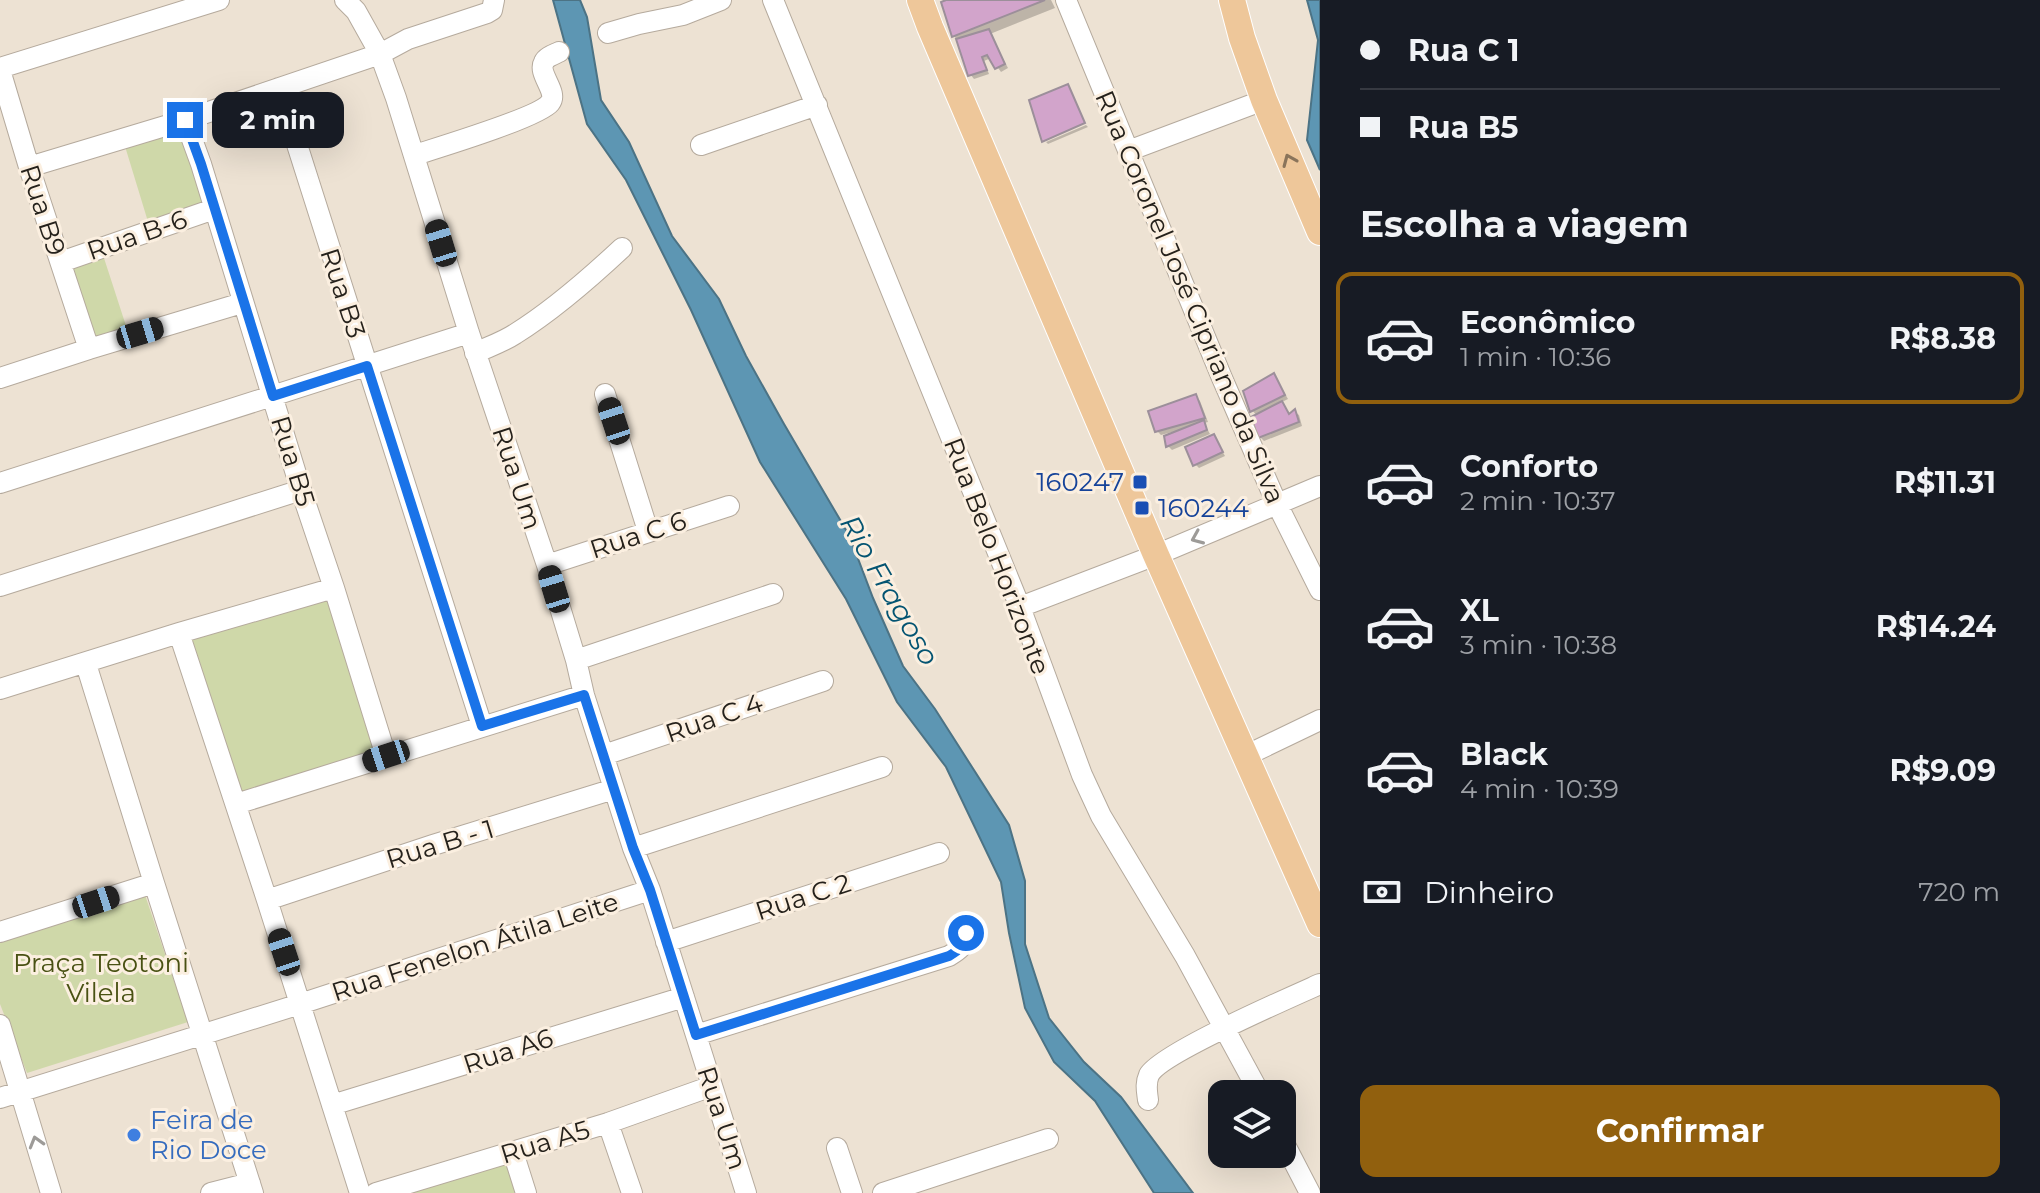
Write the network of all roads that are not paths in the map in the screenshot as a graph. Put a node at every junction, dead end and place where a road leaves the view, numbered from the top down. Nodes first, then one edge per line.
1 (219, 0) edge
2 (345, 0) edge
3 (494, 0) edge
4 (719, 0) edge
5 (773, 0) edge
6 (920, 0) edge
7 (1066, 0) edge
8 (1232, 0) edge
9 (608, 33) dead end
10 (559, 52) dead end
11 (380, 54) junction
12 (0, 69) edge
13 (279, 88) junction
14 (1264, 100) junction
15 (817, 105) junction
16 (185, 120) junction
17 (701, 145) dead end
18 (1128, 151) junction
19 (415, 155) junction
20 (29, 167) junction
21 (214, 209) junction
22 (1320, 232) edge
23 (622, 248) dead end
24 (61, 262) junction
25 (242, 303) junction
26 (469, 333) junction
27 (89, 349) junction
28 (475, 353) junction
29 (367, 366) junction
30 (0, 378) edge
31 (605, 394) dead end
32 (273, 396) junction
33 (0, 483) edge
34 (1320, 486) edge
35 (301, 490) junction
36 (1277, 504) junction
37 (729, 506) dead end
38 (648, 531) junction
39 (1156, 555) junction
40 (547, 565) junction
41 (0, 586) edge
42 (334, 588) junction
43 (1320, 590) edge
44 (773, 594) dead end
45 (1020, 607) junction
46 (179, 633) junction
47 (576, 660) junction
48 (86, 664) junction
49 (823, 681) dead end
50 (0, 689) edge
51 (584, 695) junction
52 (1320, 720) edge
53 (482, 726) junction
54 (604, 755) junction
55 (386, 756) junction
56 (1245, 756) junction
57 (882, 767) dead end
58 (614, 789) junction
59 (236, 804) junction
60 (633, 848) junction
61 (939, 853) dead end
62 (154, 883) junction
63 (650, 890) junction
64 (267, 900) junction
65 (1320, 924) edge
66 (0, 932) edge
67 (966, 933) dead end
68 (666, 942) junction
69 (1320, 984) edge
70 (684, 997) junction
71 (300, 1004) junction
72 (0, 1025) edge
73 (1226, 1028) junction
74 (202, 1034) junction
75 (696, 1035) junction
76 (1253, 1080) edge
77 (712, 1086) junction
78 (21, 1091) junction
79 (0, 1098) edge
80 (1148, 1100) dead end
81 (332, 1105) junction
82 (608, 1123) junction
83 (1048, 1139) dead end
84 (837, 1148) dead end
85 (513, 1152) junction
86 (1296, 1166) edge
87 (252, 1188) edge
88 (51, 1193) edge
89 (211, 1193) edge
90 (360, 1193) edge
91 (376, 1193) edge
92 (526, 1193) edge
93 (632, 1193) edge
94 (746, 1193) edge
95 (852, 1193) edge
96 (883, 1193) edge
97 (1310, 1193) edge

1 - 12 street
2 - 11 street, Rua Um
3 - 11 street
4 - 9 street
5 - 15 street, Rua Belo Horizonte
6 - 39 main road
7 - 18 street, Rua Coronel José Cipriano da Silva
8 - 14 main road
10 - 19 street
11 - 13 street
11 - 19 street, Rua Um
12 - 20 street, Rua B9
13 - 16 street
13 - 29 street, Rua B3
14 - 18 street
22 -> 14 main road
15 - 17 street
15 - 45 street, Rua Belo Horizonte
16 - 20 street
16 - 21 street, Rua B5
18 - 36 street, Rua Coronel José Cipriano da Silva
19 - 26 street, Rua Um
20 - 24 street, Rua B9
21 - 24 street, Rua B-6
21 - 25 street, Rua B5
23 - 28 street
24 - 27 street, Rua B9
25 - 27 street
25 - 32 street, Rua B5
26 - 28 street, Rua Um
26 - 29 street
27 - 30 street
28 - 40 street, Rua Um
29 - 32 street
29 - 53 street, Rua B3
31 - 38 street
32 - 33 street
32 - 35 street, Rua B5
34 - 36 street
35 - 41 street
35 - 42 street, Rua B5
36 -> 39 street
36 - 43 street, Rua Coronel José Cipriano da Silva
37 - 38 street, Rua C 6
38 - 40 street, Rua C 6
39 - 45 street
39 - 56 main road
40 - 47 street, Rua Um
42 - 46 street
42 - 55 street, Rua B5
44 - 47 street
45 - 73 street, Rua Belo Horizonte
46 - 48 street
46 - 59 street
47 - 51 street, Rua Um
48 - 50 street
48 - 62 street
49 - 54 street, Rua C 4
51 - 53 street
51 - 54 street, Rua Um
52 - 56 street
53 - 55 street
54 - 58 street, Rua Um
55 - 59 street
56 - 65 main road
57 - 60 street
58 - 60 street, Rua Um
58 - 64 street, Rua B - 1
59 - 64 street
60 - 63 street, Rua Um
61 - 68 street, Rua C 2
62 - 66 street
62 - 74 street
63 - 68 street, Rua Um
63 - 71 street, Rua Fenelon Átila Leite
64 - 71 street
67 - 75 street
68 - 70 street, Rua Um
69 - 73 street
70 - 75 street, Rua Um
70 - 81 street, Rua A6
71 - 74 street, Rua Fenelon Átila Leite
71 - 81 street
72 - 78 street
73 - 76 street, Rua Belo Horizonte
73 - 80 street
74 - 78 street, Rua Fenelon Átila Leite
74 - 87 street
75 - 77 street, Rua Um
77 - 82 street, Rua A5
77 - 94 street, Rua Um
78 - 79 street, Rua Fenelon Átila Leite
88 -> 78 street
81 - 90 street
82 - 85 street, Rua A5
82 - 93 street
83 - 96 street
84 - 95 street
85 - 91 street, Rua A5
85 - 92 street
86 - 97 street
87 - 89 street

